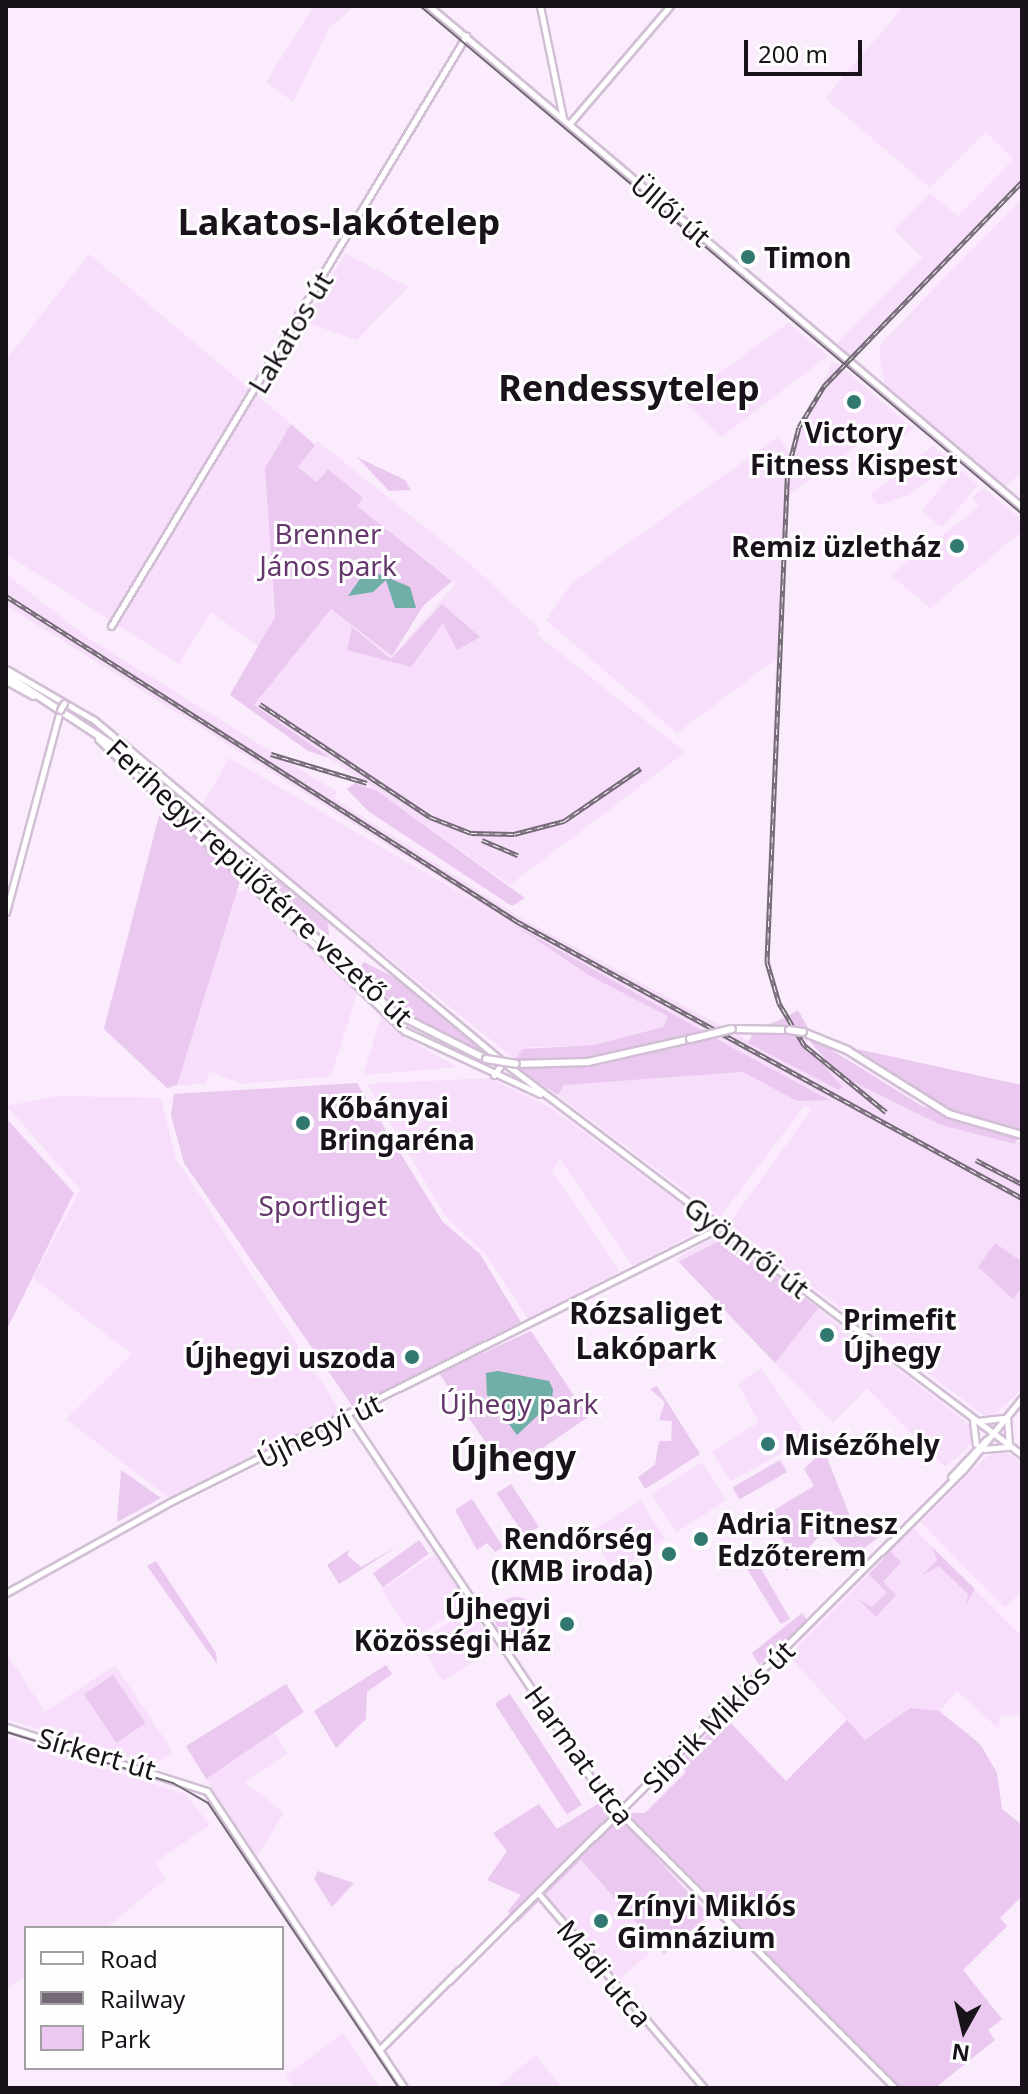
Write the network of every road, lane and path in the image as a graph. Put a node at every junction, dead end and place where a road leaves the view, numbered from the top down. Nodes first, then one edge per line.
1 (429, 6) edge
2 (540, 6) edge
3 (670, 6) edge
4 (466, 36) junction
5 (567, 121) junction
6 (1022, 507) edge
7 (111, 626) dead end
8 (6, 675) edge
9 (65, 702) junction
10 (59, 711) junction
11 (248, 854) junction
12 (264, 889) junction
13 (6, 912) edge
14 (503, 1062) junction
15 (494, 1075) junction
16 (548, 1098) junction
17 (1022, 1135) edge
18 (721, 1227) junction
19 (1022, 1398) edge
20 (348, 1415) junction
21 (1007, 1416) junction
22 (973, 1420) junction
23 (990, 1436) junction
24 (976, 1444) junction
25 (1010, 1447) junction
26 (980, 1451) junction
27 (1022, 1455) edge
28 (950, 1479) junction
29 (6, 1593) edge
30 (6, 1727) edge
31 (619, 1814) junction
32 (538, 1893) junction
33 (379, 2050) junction
34 (404, 2088) edge
35 (704, 2088) edge
36 (895, 2088) edge

1 - 4 street, Üllői út
2 - 5 street
3 - 5 street
4 - 5 street, Üllői út
4 - 7 street, Lakatos út
5 - 6 street, Üllői út
8 - 9 street, Gyömrői út
8 - 10 street, Gyömrői út
8 - 12 main road, Ferihegyi repülőtérre vezető út
9 - 10 street, bridge
9 - 11 street, Gyömrői út
10 - 13 street
10 - 15 street, Gyömrői út
11 - 12 street, Gyömrői út
11 - 14 street, Gyömrői út
12 - 17 main road, Ferihegyi repülőtérre vezető út, bridge
14 - 15 street
14 - 16 street, Gyömrői út
15 - 16 street, Gyömrői út
16 - 18 street, Gyömrői út
18 - 20 street, Újhegyi út
18 - 22 street, Gyömrői út
19 - 21 street, Sibrik Miklós út
20 - 29 street, Újhegyi út
20 - 31 street, Harmat utca
21 - 22 street
21 - 23 street, Sibrik Miklós út
21 - 25 street
22 - 23 street, Gyömrői út
22 - 24 street
23 - 24 street, Sibrik Miklós út
23 - 25 street, Gyömrői út
23 - 26 street, Sibrik Miklós út
24 - 28 street, Sibrik Miklós út
25 - 26 street
25 - 27 street, Gyömrői út
26 - 28 street, Sibrik Miklós út
28 - 31 street, Sibrik Miklós út
30 - 33 street, Sírkert út
31 - 32 street, Sibrik Miklós út
31 - 36 street, Harmat utca
32 - 33 street, Sibrik Miklós út
32 - 35 street, Mádi utca
33 - 34 street

